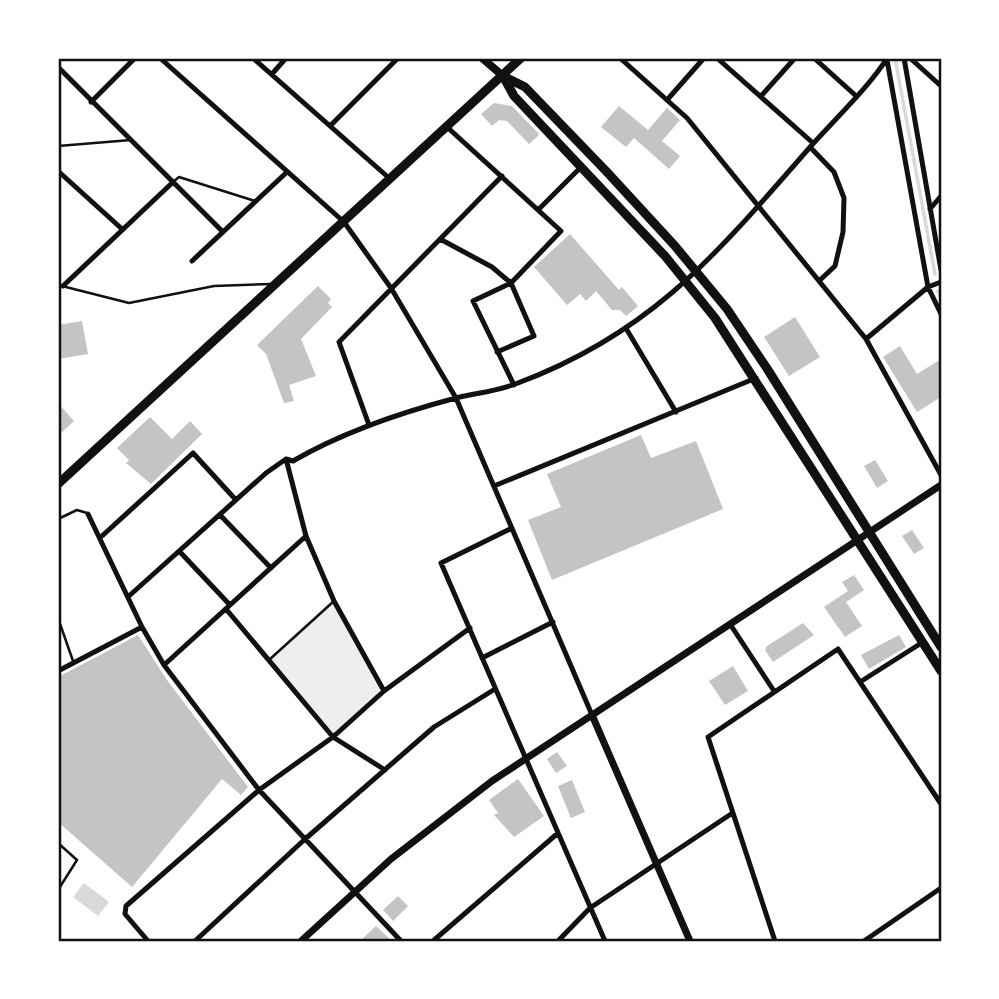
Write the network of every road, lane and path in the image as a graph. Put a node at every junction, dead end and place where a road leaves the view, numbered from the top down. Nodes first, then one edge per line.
1 (135, 58) edge
2 (160, 58) edge
3 (253, 58) edge
4 (286, 58) edge
5 (398, 58) edge
6 (482, 58) edge
7 (521, 58) edge
8 (620, 58) edge
9 (704, 58) edge
10 (717, 58) edge
11 (795, 58) edge
12 (814, 58) edge
13 (886, 58) edge
14 (904, 58) edge
15 (911, 58) edge
16 (58, 67) edge
17 (272, 74) junction
18 (503, 76) junction
19 (941, 86) edge
20 (855, 95) junction
21 (761, 96) junction
22 (667, 100) junction
23 (91, 102) junction
24 (331, 124) junction
25 (447, 127) junction
26 (132, 140) junction
27 (811, 145) junction
28 (58, 146) edge
29 (582, 166) junction
30 (58, 171) edge
31 (287, 172) junction
32 (502, 176) junction
33 (390, 179) junction
34 (172, 183) junction
35 (941, 196) edge
36 (256, 201) junction
37 (758, 206) junction
38 (538, 209) junction
39 (930, 209) junction
40 (344, 222) junction
41 (122, 229) junction
42 (223, 232) junction
43 (440, 239) junction
44 (192, 261) dead end
45 (941, 270) edge
46 (697, 272) junction
47 (819, 281) junction
48 (686, 282) junction
49 (941, 282) edge
50 (511, 283) junction
51 (275, 285) junction
52 (60, 286) edge
53 (391, 288) junction
54 (928, 288) junction
55 (941, 314) edge
56 (627, 330) junction
57 (866, 339) junction
58 (497, 352) junction
59 (755, 377) junction
60 (514, 385) junction
61 (456, 398) junction
62 (676, 412) junction
63 (369, 425) junction
64 (286, 459) junction
65 (941, 475) edge
66 (58, 484) edge
67 (941, 485) edge
68 (494, 486) junction
69 (236, 500) junction
70 (89, 514) joint
71 (220, 515) junction
72 (58, 519) edge
73 (512, 528) junction
74 (869, 532) junction
75 (102, 536) junction
76 (306, 536) junction
77 (858, 540) junction
78 (180, 552) junction
79 (271, 568) junction
80 (129, 596) junction
81 (334, 601) junction
82 (228, 607) junction
83 (58, 618) edge
84 (554, 622) junction
85 (730, 624) junction
86 (142, 627) junction
87 (470, 628) junction
88 (938, 634) edge
89 (923, 642) junction
90 (941, 647) edge
91 (482, 658) junction
92 (269, 660) junction
93 (74, 662) junction
94 (164, 665) junction
95 (58, 671) edge
96 (941, 671) edge
97 (860, 682) junction
98 (495, 689) junction
99 (384, 691) junction
100 (774, 691) junction
101 (592, 715) junction
102 (333, 737) junction
103 (526, 757) junction
104 (385, 770) junction
105 (259, 790) junction
106 (941, 804) edge
107 (731, 814) junction
108 (558, 833) junction
109 (304, 840) junction
110 (58, 843) edge
111 (656, 864) junction
112 (941, 888) edge
113 (58, 890) edge
114 (352, 892) junction
115 (590, 908) junction
116 (148, 941) edge
117 (195, 941) edge
118 (301, 941) edge
119 (401, 941) edge
120 (433, 941) edge
121 (558, 941) edge
122 (605, 941) edge
123 (690, 941) edge
124 (775, 941) edge
125 (864, 941) edge

1 - 23 street
2 - 31 street
3 - 17 street
4 - 17 street
5 - 24 street
6 - 18 main road
7 - 18 main road
8 - 22 street
9 - 22 street
10 - 21 street
11 - 21 street
12 - 20 street
13 - 20 street
13 - 54 street
14 - 39 street
15 - 19 street
16 - 23 street
17 - 24 street
18 - 25 main road
18 - 29 main road
18 - 46 main road
20 - 27 street
21 - 27 street
22 - 37 street
23 - 26 street
24 - 33 street
25 - 32 street
25 - 33 main road
26 - 28 lane
26 - 34 street
27 - 37 street
27 - 47 street
29 - 38 street
29 - 48 main road
30 - 41 street
31 - 36 street
31 - 40 street
32 - 38 street
32 - 43 street
33 - 40 main road
34 - 36 lane
34 - 41 street
34 - 42 street
35 - 39 street
36 - 42 street
37 - 46 street
37 - 47 street
38 - 50 street
39 - 45 street
40 - 51 main road
40 - 53 street
41 - 52 street
42 - 44 street
43 - 50 street
43 - 53 street
46 - 48 street
46 - 74 main road
47 - 57 street
48 - 56 street
48 - 59 main road
49 - 54 street
50 - 58 street
50 - 58 street
51 - 52 lane
51 - 66 main road
53 - 61 street
53 - 63 street
54 - 55 street
54 - 57 street
56 - 60 street
56 - 62 street
57 - 65 street
58 - 60 street
59 - 62 street
59 - 77 main road
60 - 61 street
61 - 63 street
61 - 68 street
62 - 68 street
63 - 64 street
64 - 69 street
64 - 76 street
67 - 74 street
68 - 73 street
69 - 71 street
69 - 75 street
70 - 72 lane
70 - 75 street
71 - 78 street
71 - 79 street
73 - 84 street
73 - 87 street
74 - 77 street
74 - 88 main road
75 - 80 street
76 - 79 street
76 - 81 street
77 - 85 street
77 - 89 main road
78 - 80 street
78 - 82 street
79 - 82 street
80 - 86 street
81 - 92 lane
81 - 99 street
82 - 92 street
82 - 94 street
83 - 93 lane
84 - 91 street
84 - 101 street
85 - 100 street
85 - 101 street
86 - 93 street
86 - 94 street
87 - 91 street
87 - 99 street
88 - 90 main road
89 - 96 main road
89 - 97 street
91 - 98 street
92 - 102 street
93 - 95 street
94 - 105 street
97 - 100 street
97 - 106 street
98 - 103 street
98 - 104 street
99 - 102 street
100 - 107 street
101 - 103 street
101 - 111 street
102 - 104 street
102 - 105 street
103 - 108 street
103 - 114 street
104 - 109 street
105 - 109 street
105 - 116 street
107 - 111 street
107 - 124 street
108 - 115 street
108 - 120 street
109 - 114 street
109 - 117 street
110 - 113 lane
111 - 115 street
111 - 123 street
112 - 125 street
114 - 118 street
114 - 119 street
115 - 121 street
115 - 122 street

